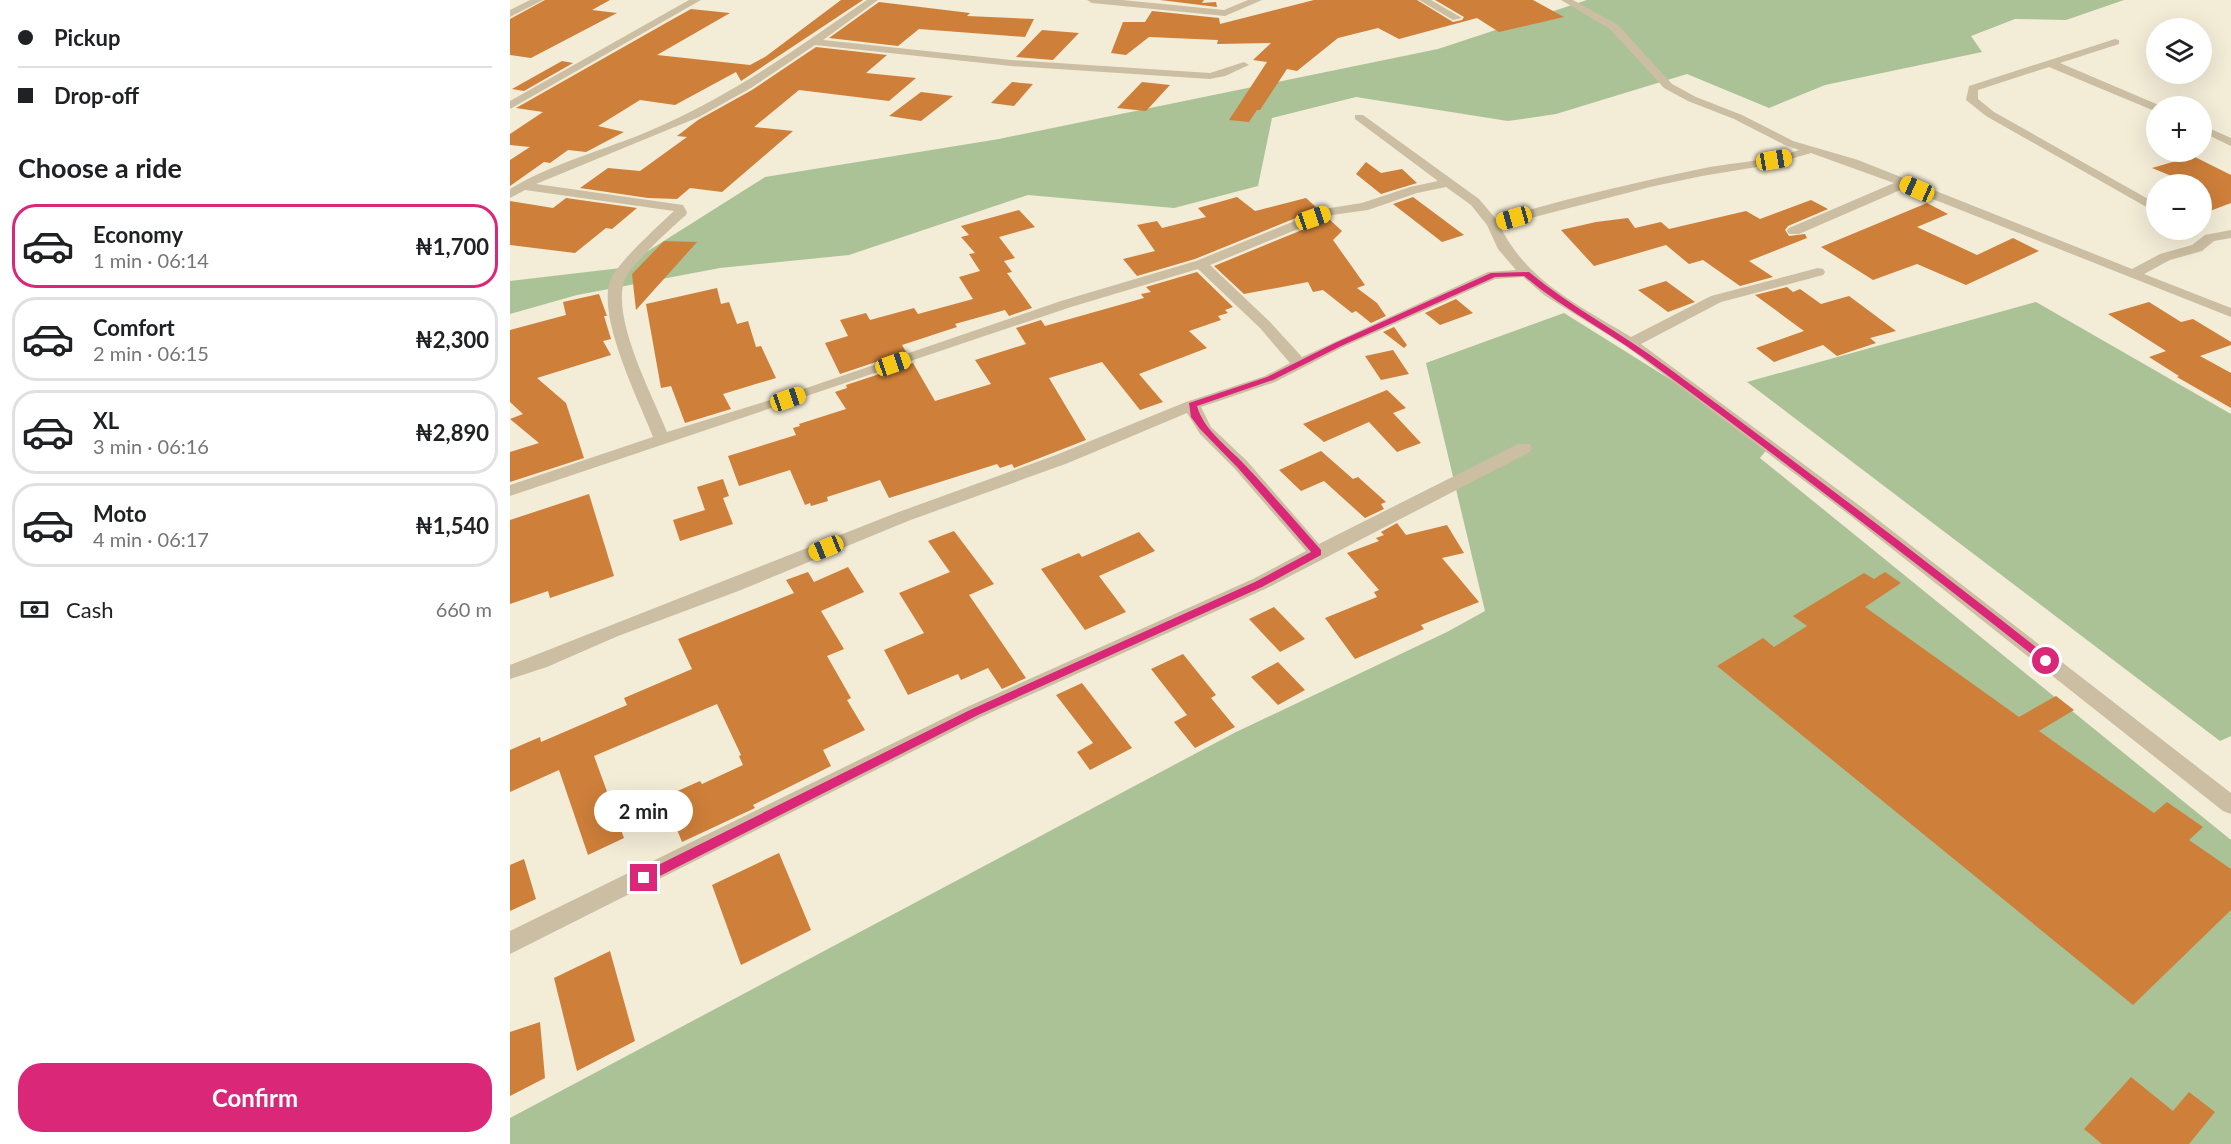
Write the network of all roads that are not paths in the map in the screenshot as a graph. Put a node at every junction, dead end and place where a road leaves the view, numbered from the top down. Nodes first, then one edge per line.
1 (538, 0) edge
2 (696, 0) edge
3 (873, 0) edge
4 (1092, 0) edge
5 (1257, 0) edge
6 (1424, 0) edge
7 (1566, 0) edge
8 (510, 14) edge
9 (1457, 18) dead end
10 (813, 42) junction
11 (2115, 42) dead end
12 (2052, 64) junction
13 (1244, 65) dead end
14 (2146, 104) edge
15 (510, 106) edge
16 (1359, 117) dead end
17 (2212, 133) edge
18 (2231, 142) edge
19 (1809, 150) junction
20 (1446, 183) junction
21 (1905, 183) junction
22 (515, 190) edge
23 (2146, 203) edge
24 (1493, 224) junction
25 (1794, 231) dead end
26 (2231, 234) edge
27 (2212, 238) edge
28 (2207, 240) edge
29 (1200, 264) junction
30 (1818, 272) dead end
31 (1526, 273) junction
32 (2135, 273) junction
33 (2231, 313) edge
34 (1631, 344) junction
35 (1299, 363) junction
36 (1192, 405) junction
37 (662, 439) junction
38 (1524, 448) dead end
39 (510, 491) edge
40 (1317, 553) junction
41 (510, 672) edge
42 (2226, 794) edge
43 (510, 942) edge

1 - 8 street
2 - 15 street
3 - 10 street
4 - 5 street
6 - 9 street
7 - 19 street
10 - 13 street
10 - 22 street
11 - 12 street
12 - 14 street
12 - 23 street
16 - 20 street
17 - 18 street
19 - 21 street
19 - 24 street
20 - 24 street
20 - 29 street
21 - 25 street
21 - 32 street
22 - 37 street
24 - 31 street
26 - 27 street
28 - 32 street
29 - 35 street
29 - 37 street
30 - 34 street
31 - 34 street
31 - 35 street
32 - 33 street
34 - 42 street
35 - 36 street
36 - 40 street
36 - 41 street
37 - 39 street
38 - 40 street
40 - 43 street

